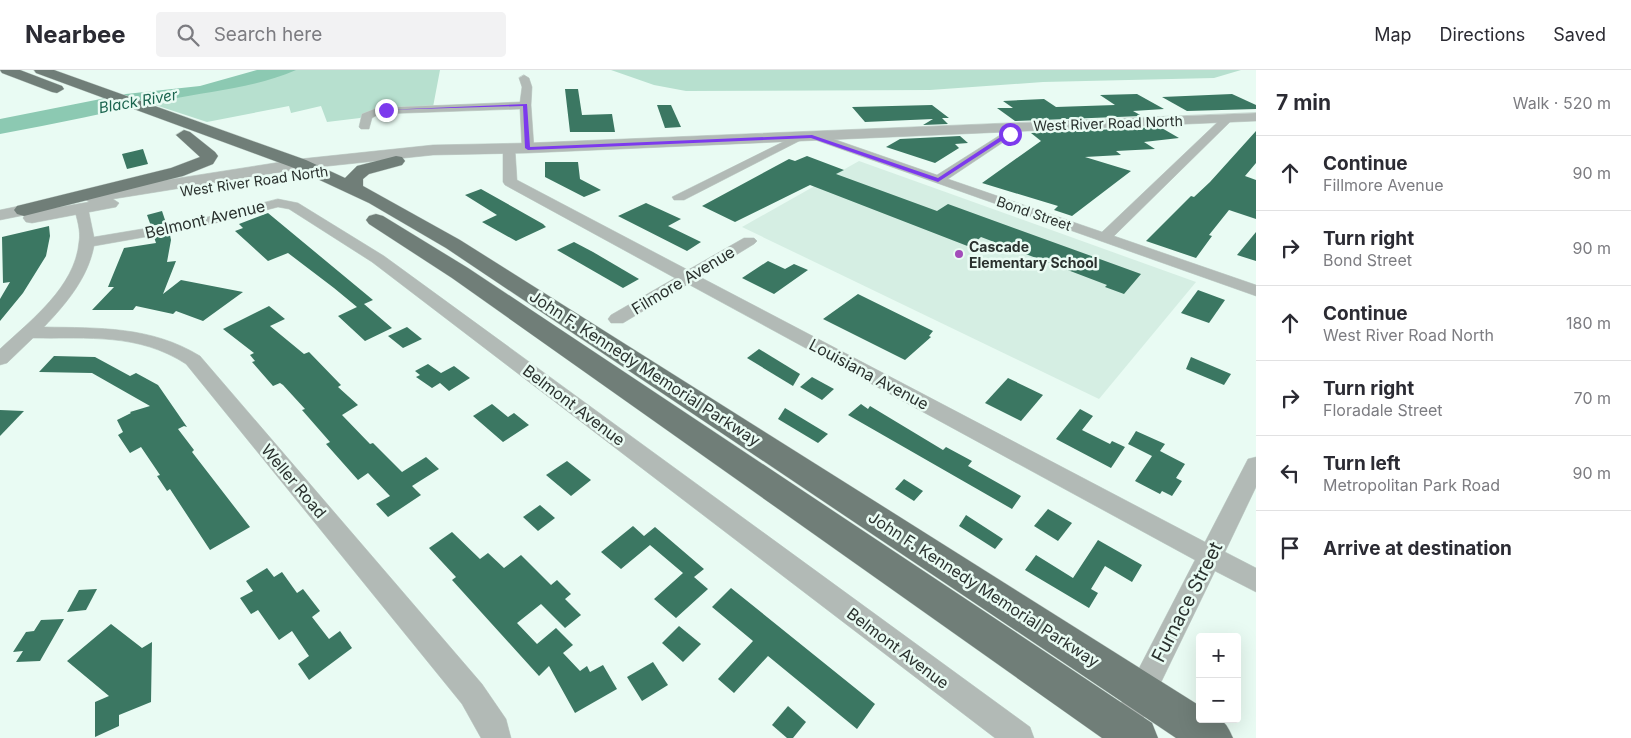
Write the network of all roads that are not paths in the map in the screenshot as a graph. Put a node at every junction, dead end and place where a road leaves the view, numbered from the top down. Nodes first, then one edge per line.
1 (7, 70) edge
2 (39, 76) edge
3 (524, 78) dead end
4 (525, 105) junction
5 (1256, 117) edge
6 (1228, 118) junction
7 (365, 127) dead end
8 (1020, 127) junction
9 (179, 128) junction
10 (806, 136) junction
11 (519, 149) junction
12 (396, 161) junction
13 (294, 170) junction
14 (938, 180) junction
15 (354, 189) junction
16 (679, 197) dead end
17 (81, 208) junction
18 (24, 210) junction
19 (0, 215) edge
20 (0, 224) edge
21 (1104, 238) junction
22 (749, 241) dead end
23 (87, 244) junction
24 (688, 277) junction
25 (1256, 291) edge
26 (618, 319) dead end
27 (28, 332) junction
28 (0, 359) edge
29 (1255, 469) edge
30 (1210, 556) junction
31 (1256, 580) edge
32 (1141, 692) junction
33 (1126, 735) edge
34 (496, 738) edge
35 (1018, 738) edge
36 (1212, 738) edge

1 - 2 highway, John F. Kennedy Memorial Parkway
2 - 9 highway, John F. Kennedy Memorial Parkway
2 - 9 highway, John F. Kennedy Memorial Parkway
3 - 4 street
4 - 7 street
4 - 11 street
5 - 6 street, West River Road North
6 - 8 street, West River Road North
6 - 21 street
8 - 10 street, West River Road North
8 - 14 street
9 - 13 highway, John F. Kennedy Memorial Parkway
9 - 13 highway, John F. Kennedy Memorial Parkway
9 - 18 highway
10 - 11 street, West River Road North
10 - 14 street, Bond Street
10 - 16 street
11 - 12 street, West River Road North
11 - 13 street, West River Road North
11 - 24 street, Louisiana Avenue
12 - 13 street, West River Road North
12 - 15 highway
13 - 15 highway, John F. Kennedy Memorial Parkway
13 - 17 street, West River Road North
13 - 18 street, West River Road North
13 - 33 highway, John F. Kennedy Memorial Parkway
14 - 21 street, Bond Street
15 - 32 highway, John F. Kennedy Memorial Parkway
17 - 20 street, West River Road North
17 - 23 street
18 - 19 street, West River Road North
21 - 25 street, Bond Street
22 - 24 street, Filmore Avenue
23 - 27 street
23 - 35 street, Belmont Avenue
24 - 26 street, Filmore Avenue
24 - 30 street, Louisiana Avenue
27 - 28 street
27 - 34 street, Weller Road
29 - 30 street, Furnace Street
30 - 31 street, Louisiana Avenue
30 - 32 street, Furnace Street
32 - 33 street, Furnace Street
32 - 36 highway, John F. Kennedy Memorial Parkway

